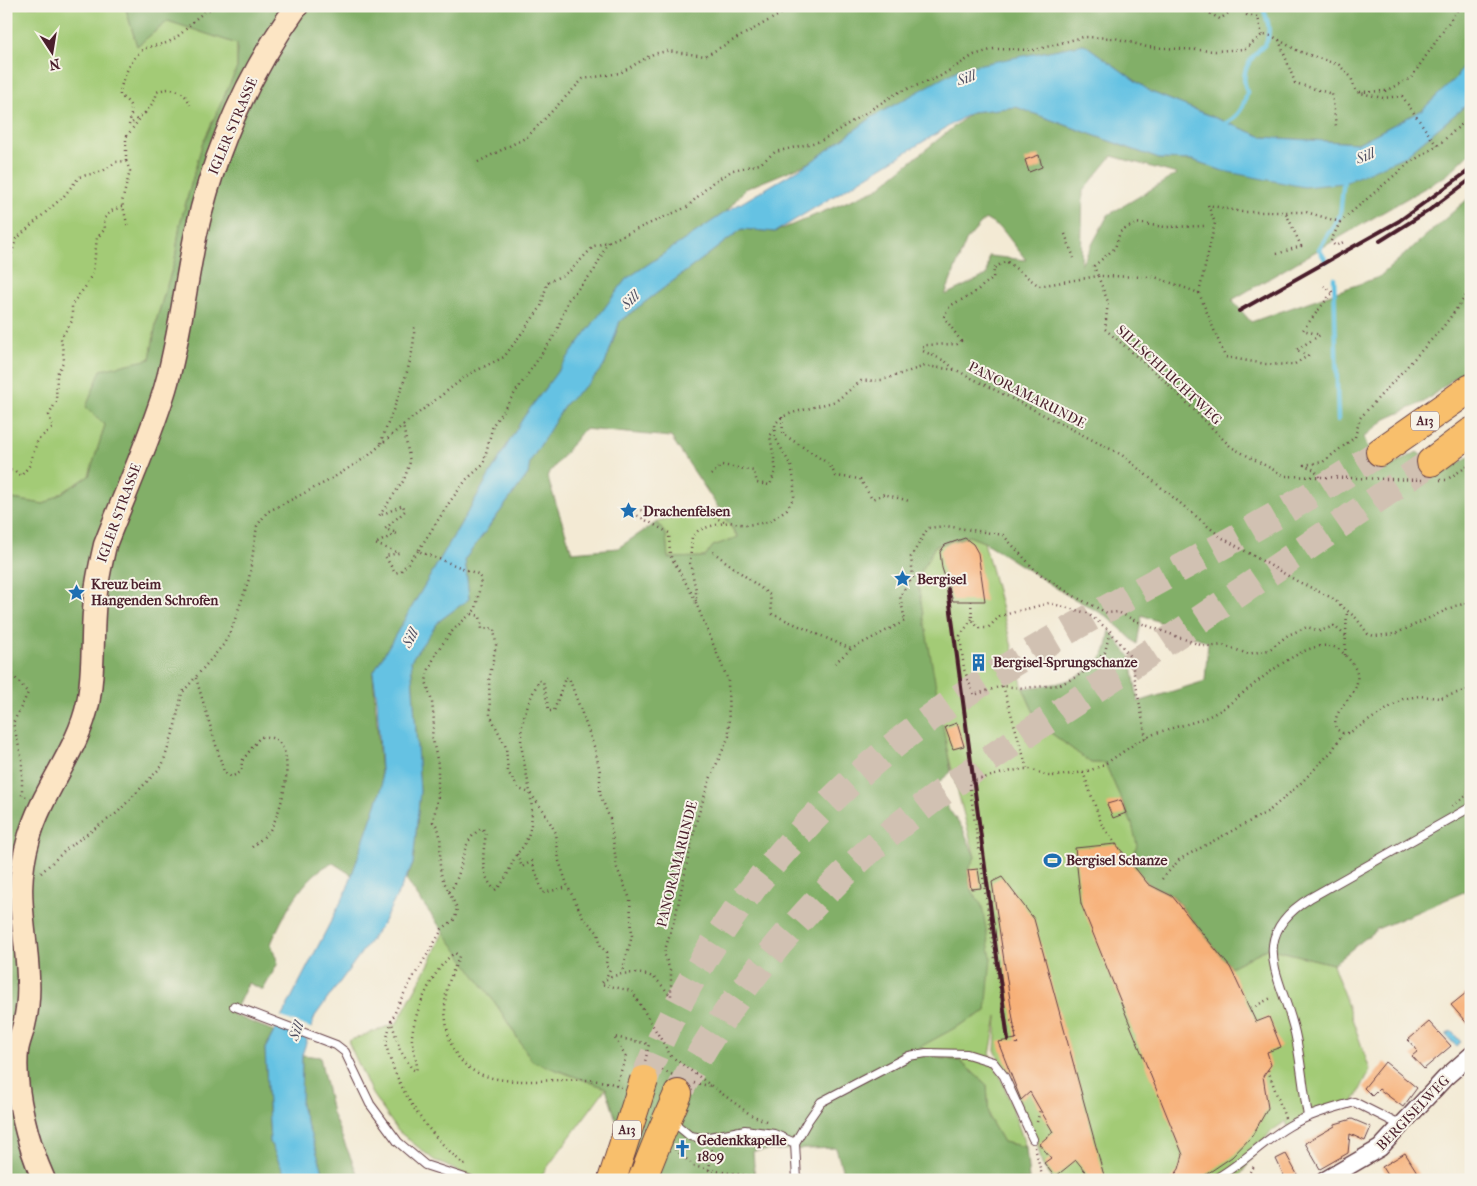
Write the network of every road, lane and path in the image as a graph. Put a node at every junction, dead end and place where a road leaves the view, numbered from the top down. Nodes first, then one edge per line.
1 (218, 6) edge
2 (297, 6) edge
3 (795, 6) edge
4 (1196, 6) edge
5 (1230, 6) edge
6 (1241, 6) edge
7 (1460, 6) edge
8 (1262, 35) junction
9 (1278, 39) junction
10 (1356, 92) junction
11 (190, 105) dead end
12 (145, 113) junction
13 (1471, 116) edge
14 (1336, 126) dead end
15 (1436, 146) junction
16 (126, 160) junction
17 (478, 162) dead end
18 (124, 206) junction
19 (1286, 213) junction
20 (1338, 221) junction
21 (1206, 226) dead end
22 (128, 228) dead end
23 (1065, 234) dead end
24 (1346, 241) dead end
25 (608, 242) junction
26 (1277, 254) dead end
27 (1074, 258) dead end
28 (6, 273) edge
29 (1098, 276) junction
30 (1324, 286) dead end
31 (1471, 288) edge
32 (1339, 292) dead end
33 (1199, 293) junction
34 (1334, 293) junction
35 (414, 327) dead end
36 (956, 370) junction
37 (1471, 388) edge
38 (782, 417) junction
39 (402, 425) junction
40 (774, 430) junction
41 (1471, 432) edge
42 (381, 444) junction
43 (1380, 452) tunnel mouth
44 (1471, 464) edge
45 (1431, 474) junction
46 (711, 475) dead end
47 (1320, 477) junction
48 (6, 478) edge
49 (909, 501) dead end
50 (729, 522) junction
51 (418, 551) junction
52 (713, 552) dead end
53 (971, 601) dead end
54 (696, 602) junction
55 (1471, 602) edge
56 (1347, 610) junction
57 (472, 614) junction
58 (972, 619) junction
59 (1110, 631) junction
60 (1347, 637) junction
61 (850, 649) junction
62 (1345, 655) junction
63 (835, 663) dead end
64 (6, 667) edge
65 (196, 678) junction
66 (1002, 686) junction
67 (1471, 690) edge
68 (1343, 733) junction
69 (1146, 738) junction
70 (1027, 768) junction
71 (1083, 772) junction
72 (530, 793) junction
73 (44, 802) junction
74 (1471, 807) edge
75 (250, 849) dead end
76 (516, 854) junction
77 (1130, 863) dead end
78 (39, 875) dead end
79 (1162, 879) dead end
80 (568, 887) junction
81 (449, 892) junction
82 (622, 973) junction
83 (606, 978) junction
84 (1283, 992) junction
85 (234, 1006) dead end
86 (1251, 1008) dead end
87 (391, 1020) junction
88 (1017, 1044) dead end
89 (1471, 1055) edge
90 (1268, 1070) dead end
91 (644, 1080) tunnel mouth
92 (616, 1084) dead end
93 (669, 1116) joint
94 (1308, 1116) junction
95 (1288, 1126) junction
96 (1402, 1126) junction
97 (723, 1133) junction
98 (787, 1139) junction
99 (1033, 1139) dead end
100 (795, 1143) junction
101 (709, 1170) dead end
102 (471, 1177) edge
103 (44, 1180) edge
104 (612, 1180) edge
105 (642, 1180) edge
106 (748, 1180) edge
107 (778, 1180) edge
108 (797, 1180) edge
109 (1213, 1180) edge
110 (1325, 1180) edge

1 - 12 path
2 - 73 main road, IGLER STRASSE
3 - 17 path
4 - 5 path
6 - 8 path
7 - 10 path
8 - 9 path
8 - 25 path
9 - 10 path
9 - 14 path
10 - 15 path
11 - 12 path
12 - 16 path
13 - 15 path
15 - 20 path
16 - 18 path
16 - 28 path
18 - 22 path
18 - 48 path
19 - 20 path
19 - 26 path
19 - 33 path
20 - 24 path
21 - 29 path
23 - 27 path
25 - 39 path
25 - 51 path
29 - 33 path
29 - 36 path
29 - 47 path, SILLSCHLUCHTWEG
30 - 34 path
31 - 47 path
32 - 34 path
33 - 34 path
35 - 42 path
36 - 38 path, PANORAMARUNDE
36 - 56 path, PANORAMARUNDE
37 - 43 highway, A13
38 - 40 path
38 - 49 path
39 - 42 path
39 - 51 path
40 - 46 path
40 - 50 path, PANORAMARUNDE
41 - 45 highway
42 - 65 path
44 - 45 path, SILLSCHLUCHTWEG
45 - 47 path, SILLSCHLUCHTWEG
50 - 54 path, PANORAMARUNDE
50 - 54 path
51 - 57 path
52 - 61 path
53 - 58 path
54 - 82 path, PANORAMARUNDE
55 - 56 path, PANORAMARUNDE
56 - 60 path
57 - 72 path
57 - 81 path
58 - 59 path
58 - 66 path
59 - 66 path
59 - 69 path
60 - 61 path
60 - 62 path
61 - 63 path
62 - 68 path
62 - 69 path
64 - 73 path
65 - 75 path
65 - 78 path
66 - 70 path
67 - 68 path
68 - 79 path
69 - 71 path
70 - 71 path
70 - 88 path
71 - 77 path
72 - 76 path
72 - 80 path
72 - 82 path
73 - 103 main road, IGLER STRASSE
74 - 84 lane
76 - 80 path
76 - 81 path
80 - 83 path
81 - 87 path
82 - 83 path, PANORAMARUNDE
83 - 98 path
84 - 86 path
84 - 94 lane
85 - 102 lane
87 - 92 path
87 - 102 path
89 - 96 street, BERGISELWEG
90 - 95 path
91 - 104 highway, A13, bridge
93 - 97 lane
93 - 105 highway, A13, bridge
94 - 95 lane
94 - 96 lane
95 - 109 lane
96 - 110 street, BERGISELWEG
97 - 98 lane
97 - 101 path
98 - 100 lane
99 - 100 lane
100 - 108 lane
106 - 107 path

